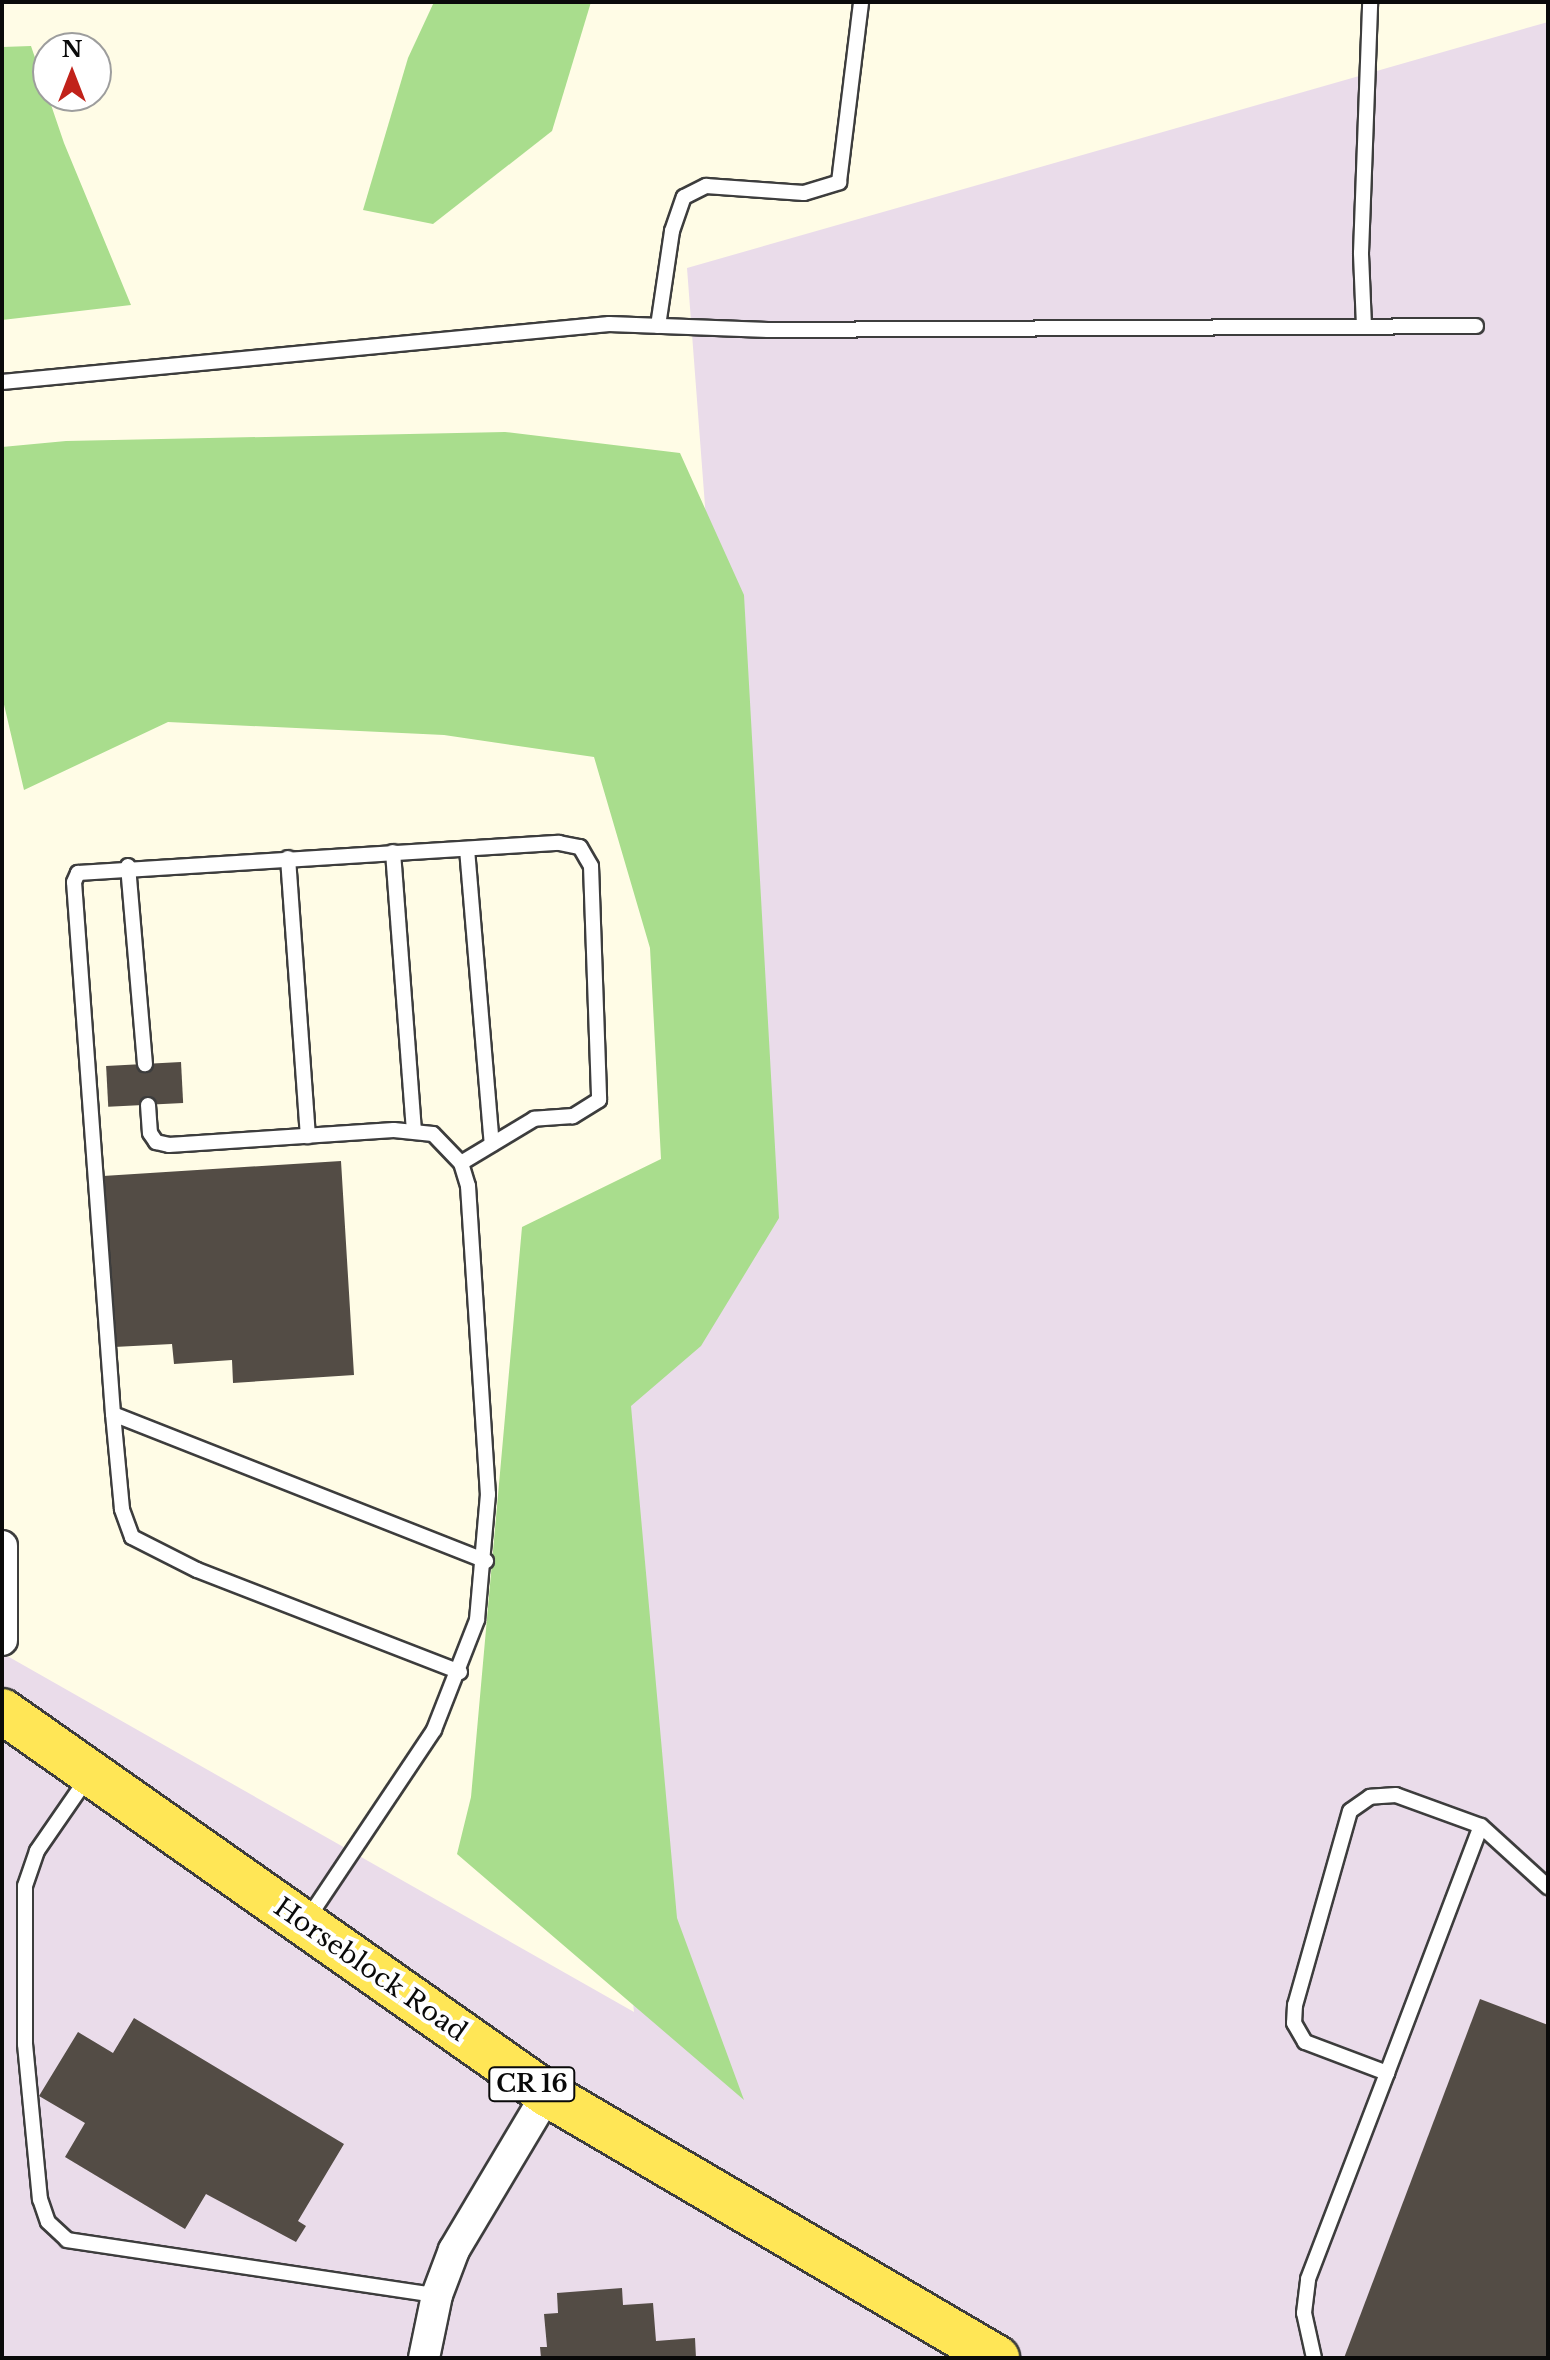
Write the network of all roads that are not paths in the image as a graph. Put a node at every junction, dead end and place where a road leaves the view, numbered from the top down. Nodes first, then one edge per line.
1 (861, 2) edge
2 (1370, 2) edge
3 (658, 326) junction
4 (1364, 326) junction
5 (1476, 326) dead end
6 (2, 382) edge
7 (467, 849) junction
8 (393, 852) junction
9 (288, 858) junction
10 (128, 866) junction
11 (145, 1064) dead end
12 (148, 1105) dead end
13 (414, 1130) junction
14 (308, 1136) junction
15 (492, 1144) junction
16 (461, 1163) junction
17 (113, 1414) junction
18 (2, 1546) edge
19 (486, 1561) junction
20 (2, 1640) edge
21 (460, 1672) junction
22 (2, 1711) edge
23 (91, 1774) junction
24 (1481, 1826) junction
25 (1548, 1887) edge
26 (304, 1924) junction
27 (1387, 2073) junction
28 (547, 2094) junction
29 (437, 2295) junction
30 (424, 2358) edge
31 (997, 2358) edge
32 (1314, 2358) edge

1 - 3 lane
2 - 4 lane
3 - 4 lane
3 - 6 lane
4 - 5 lane
7 - 8 lane
7 - 15 lane
7 - 15 lane
8 - 9 lane
8 - 13 lane
9 - 10 lane
9 - 14 lane
10 - 11 lane
10 - 17 lane
12 - 14 lane
13 - 14 lane
13 - 16 lane
15 - 16 lane
16 - 19 lane
17 - 19 lane
17 - 21 lane
18 - 20 street
19 - 21 lane
21 - 26 lane
22 - 23 main road, Horseblock Road / CR 16
23 - 26 main road, Horseblock Road / CR 16
23 - 29 lane
24 - 25 lane
24 - 27 lane
24 - 27 lane
26 - 28 main road, Horseblock Road / CR 16
27 - 32 lane
28 - 29 street
28 - 31 main road, Horseblock Road / CR 16
29 - 30 street

